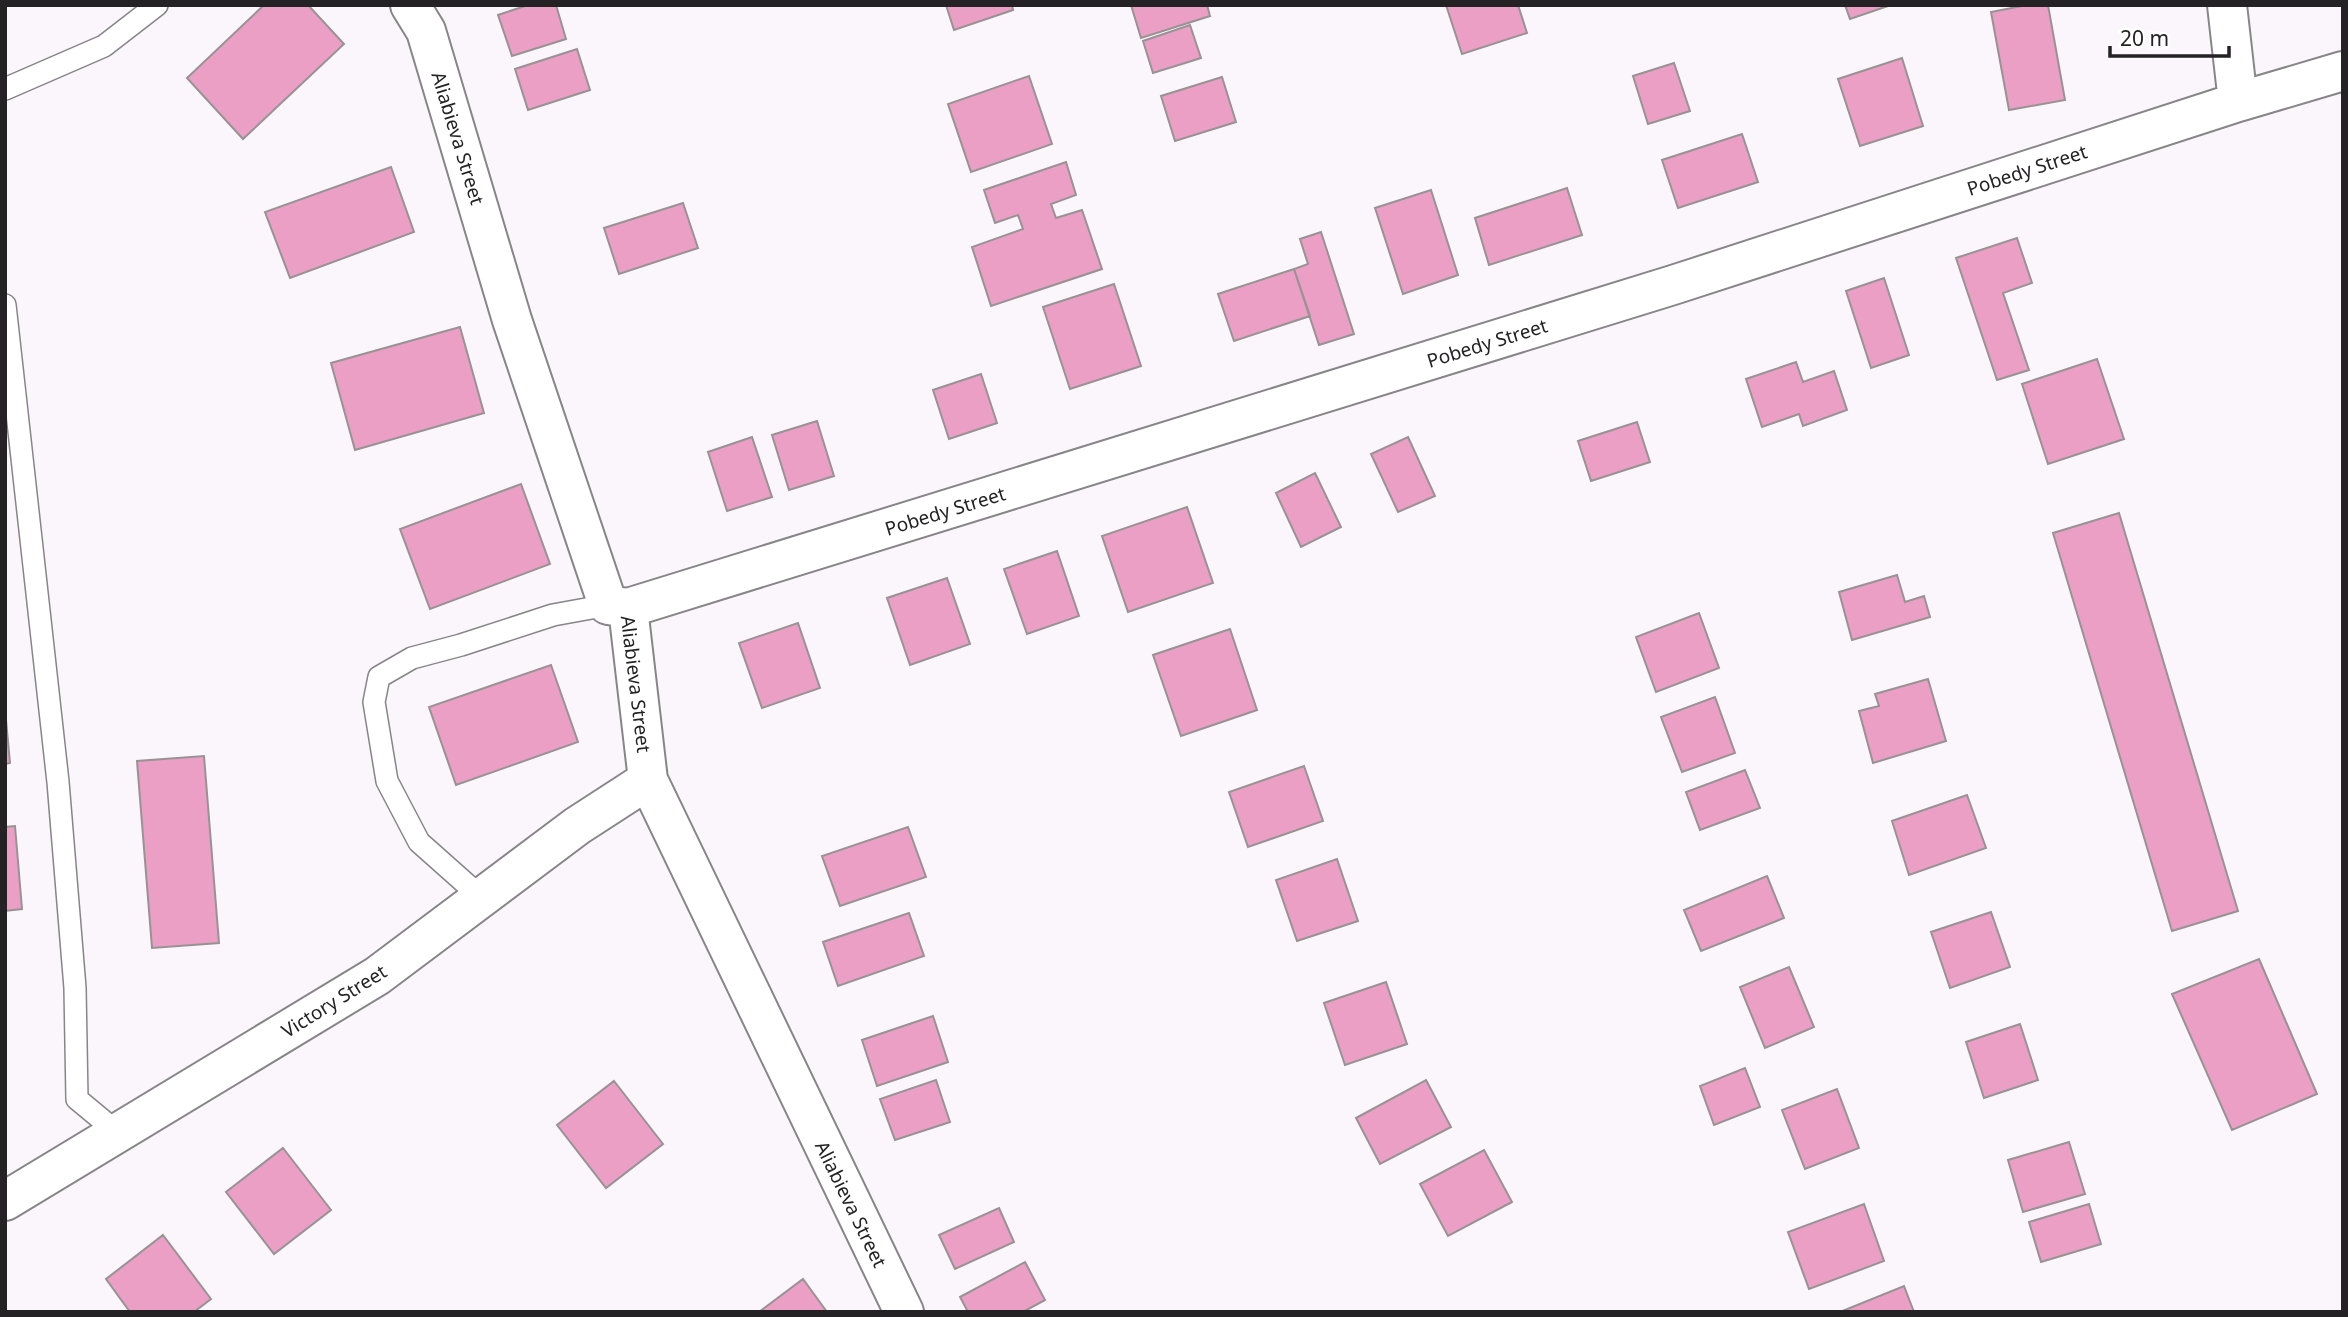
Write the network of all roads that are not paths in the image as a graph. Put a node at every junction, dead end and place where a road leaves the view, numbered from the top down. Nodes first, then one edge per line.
1 (157, 5) edge
2 (410, 5) edge
3 (2227, 5) edge
4 (2343, 71) edge
5 (5, 89) edge
6 (2238, 102) junction
7 (5, 305) edge
8 (618, 607) junction
9 (649, 780) junction
10 (482, 898) junction
11 (118, 1133) junction
12 (5, 1201) edge
13 (889, 1305) edge

1 - 5 lane
2 - 8 street, Aliabieva Street
3 - 6 street
4 - 6 street, Pobedy Street
6 - 8 street, Pobedy Street
7 - 11 lane
8 - 9 street, Aliabieva Street
8 - 10 lane
9 - 10 street, Victory Street
9 - 13 street, Aliabieva Street
10 - 11 street, Victory Street
11 - 12 street, Victory Street

